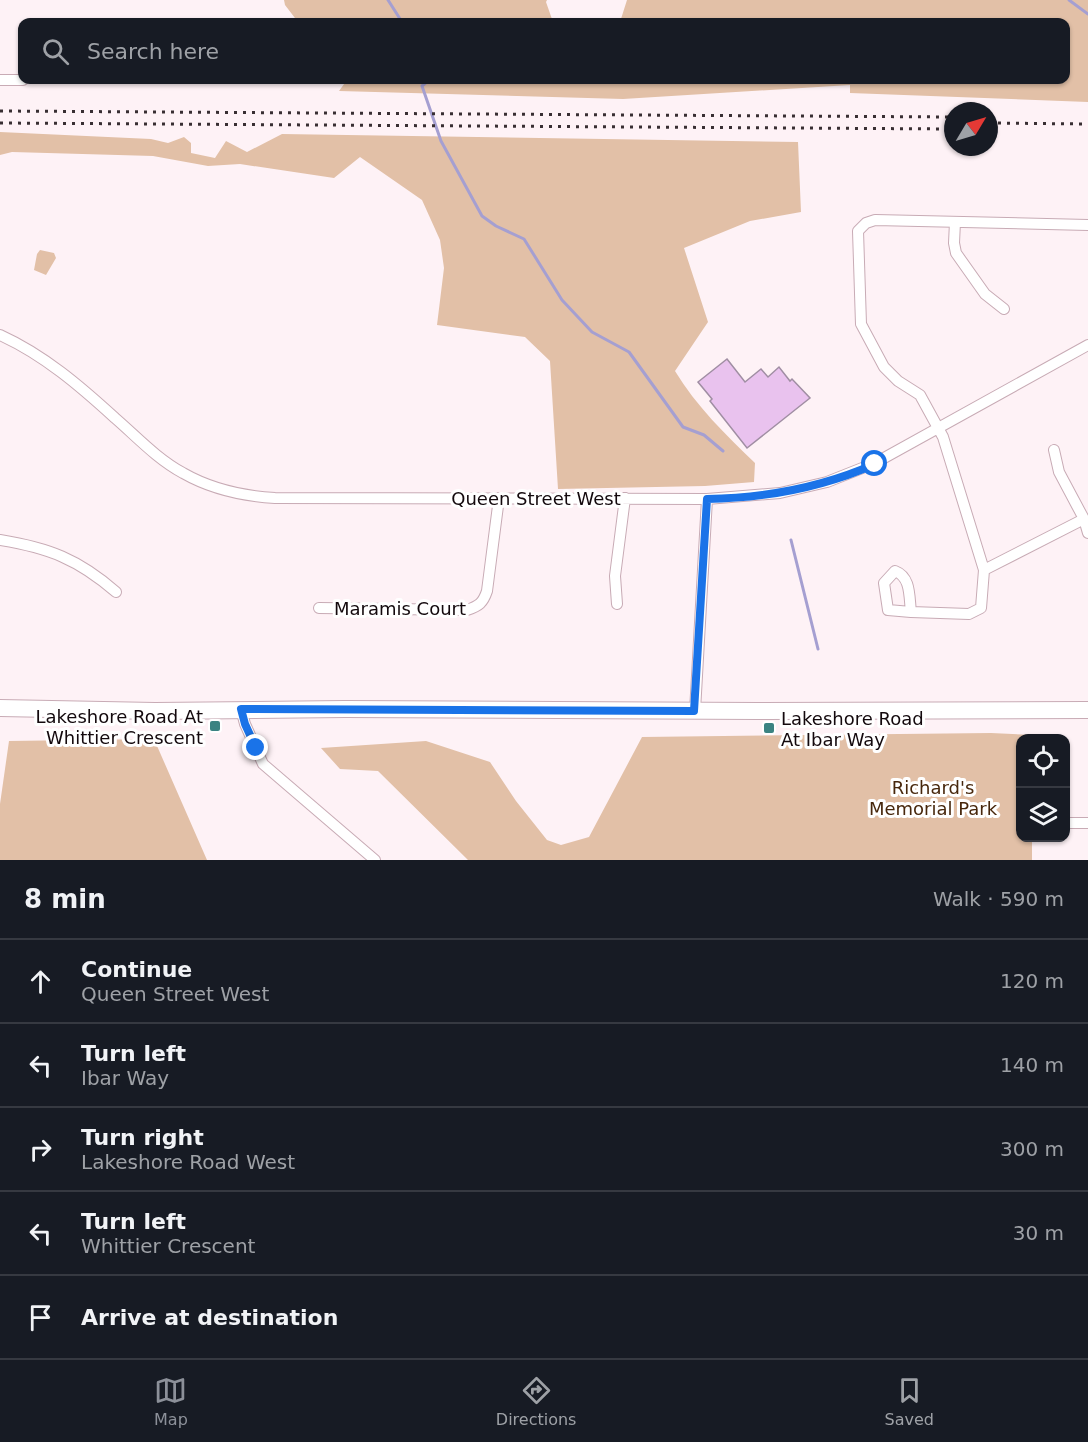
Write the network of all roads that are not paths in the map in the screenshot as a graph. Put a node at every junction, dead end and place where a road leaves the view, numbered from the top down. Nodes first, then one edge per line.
1 (0, 80) edge
2 (18, 80) edge
3 (955, 222) junction
4 (1088, 225) edge
5 (1004, 309) dead end
6 (0, 335) edge
7 (1088, 345) edge
8 (939, 429) junction
9 (1054, 450) dead end
10 (499, 498) junction
11 (625, 498) junction
12 (707, 499) junction
13 (1084, 519) junction
14 (1088, 533) edge
15 (0, 540) edge
16 (984, 570) junction
17 (116, 592) dead end
18 (617, 604) dead end
19 (319, 608) dead end
20 (911, 612) dead end
21 (0, 708) edge
22 (241, 709) junction
23 (1088, 710) edge
24 (694, 711) junction
25 (1088, 823) edge
26 (1070, 824) edge
27 (375, 860) edge

1 - 2 street
3 - 4 street
3 - 5 street
3 - 8 street
6 - 10 street, Queen Street West
7 - 8 street, Queen Street West
8 - 12 street, Queen Street West
8 - 16 street
9 - 13 street
10 - 11 street, Queen Street West
10 - 19 street, Maramis Court
11 - 12 street, Queen Street West
11 - 18 street
12 - 24 street
13 - 14 street
13 - 16 street
15 - 17 street
16 - 20 street
21 - 22 main road
22 - 24 main road
22 - 27 street
23 - 24 main road
25 - 26 street

